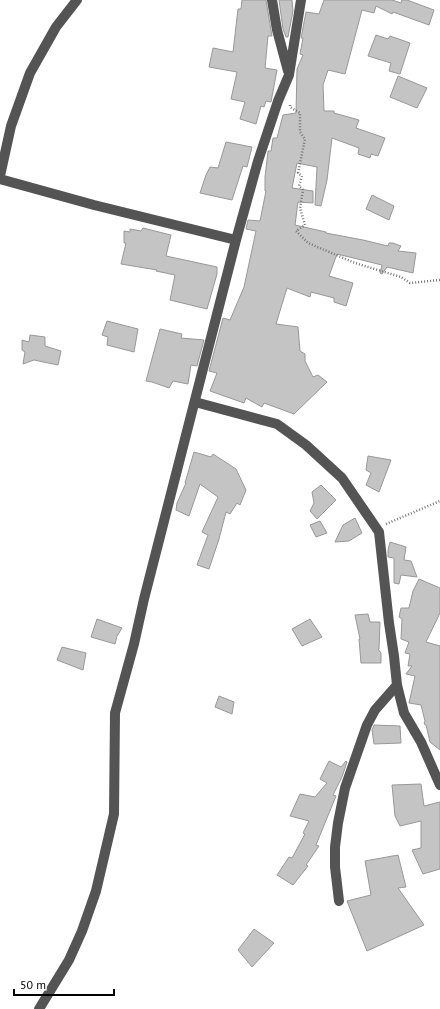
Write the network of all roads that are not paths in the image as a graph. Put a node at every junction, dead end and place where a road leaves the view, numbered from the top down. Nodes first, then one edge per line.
1 (77, 0) edge
2 (272, 0) edge
3 (301, 0) edge
4 (289, 75) junction
5 (0, 176) edge
6 (0, 179) edge
7 (236, 240) junction
8 (195, 402) junction
9 (396, 685) junction
10 (440, 785) edge
11 (339, 901) dead end
12 (39, 1009) edge

1 - 5 street
2 - 4 street
3 - 4 street
4 - 7 street
6 - 7 street
7 - 8 street
8 - 9 street
8 - 12 street
9 - 10 street
9 - 11 street

